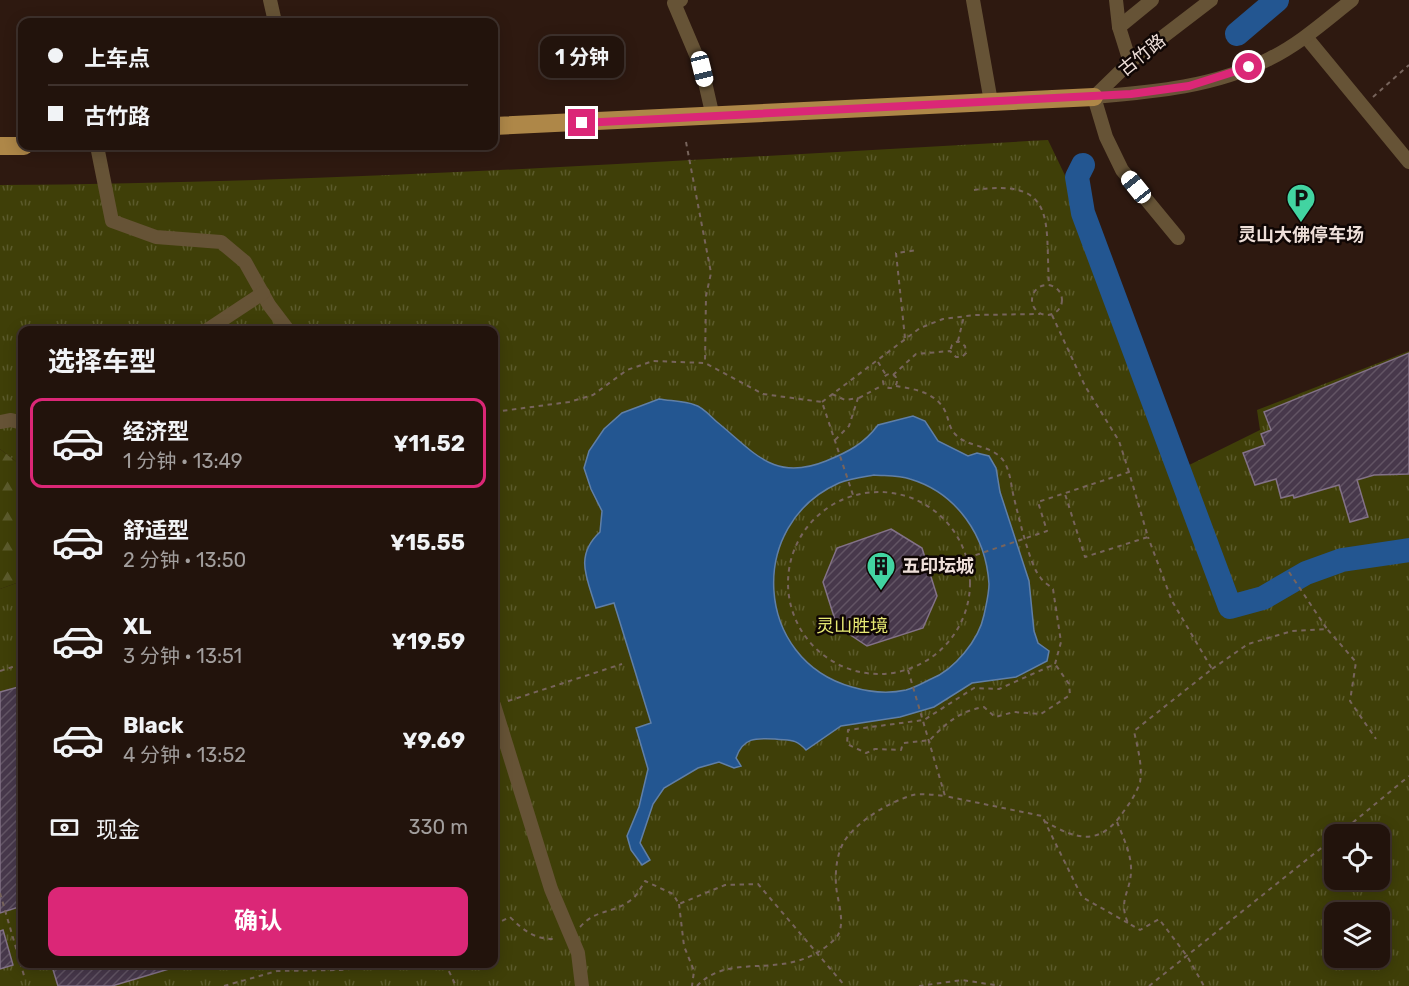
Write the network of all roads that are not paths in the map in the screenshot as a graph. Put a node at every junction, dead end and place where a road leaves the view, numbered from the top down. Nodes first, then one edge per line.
1 (270, 0) edge
2 (681, 0) edge
3 (973, 0) edge
4 (1116, 0) edge
5 (1152, 0) edge
6 (1211, 0) edge
7 (1352, 0) edge
8 (274, 18) edge
9 (1119, 27) junction
10 (1306, 37) junction
11 (1130, 63) junction
12 (1094, 97) junction
13 (992, 102) junction
14 (713, 117) junction
15 (498, 126) edge
16 (0, 146) edge
17 (18, 146) edge
18 (99, 150) edge
19 (1409, 162) edge
20 (1178, 238) dead end
21 (263, 293) junction
22 (213, 326) edge
23 (285, 326) edge
24 (0, 422) edge
25 (18, 422) edge
26 (498, 719) edge
27 (582, 986) edge

1 - 8 street
2 - 14 street
3 - 13 street
4 - 9 street
5 - 9 street
6 - 11 street, 古竹路
7 - 10 street
9 - 11 street
10 - 12 street
10 - 19 street
11 - 12 street, 古竹路
12 - 13 main road
12 - 20 street
13 - 14 main road
14 - 15 main road
16 - 17 main road
18 - 21 street
21 - 22 street
21 - 23 street
24 - 25 street
26 - 27 street

